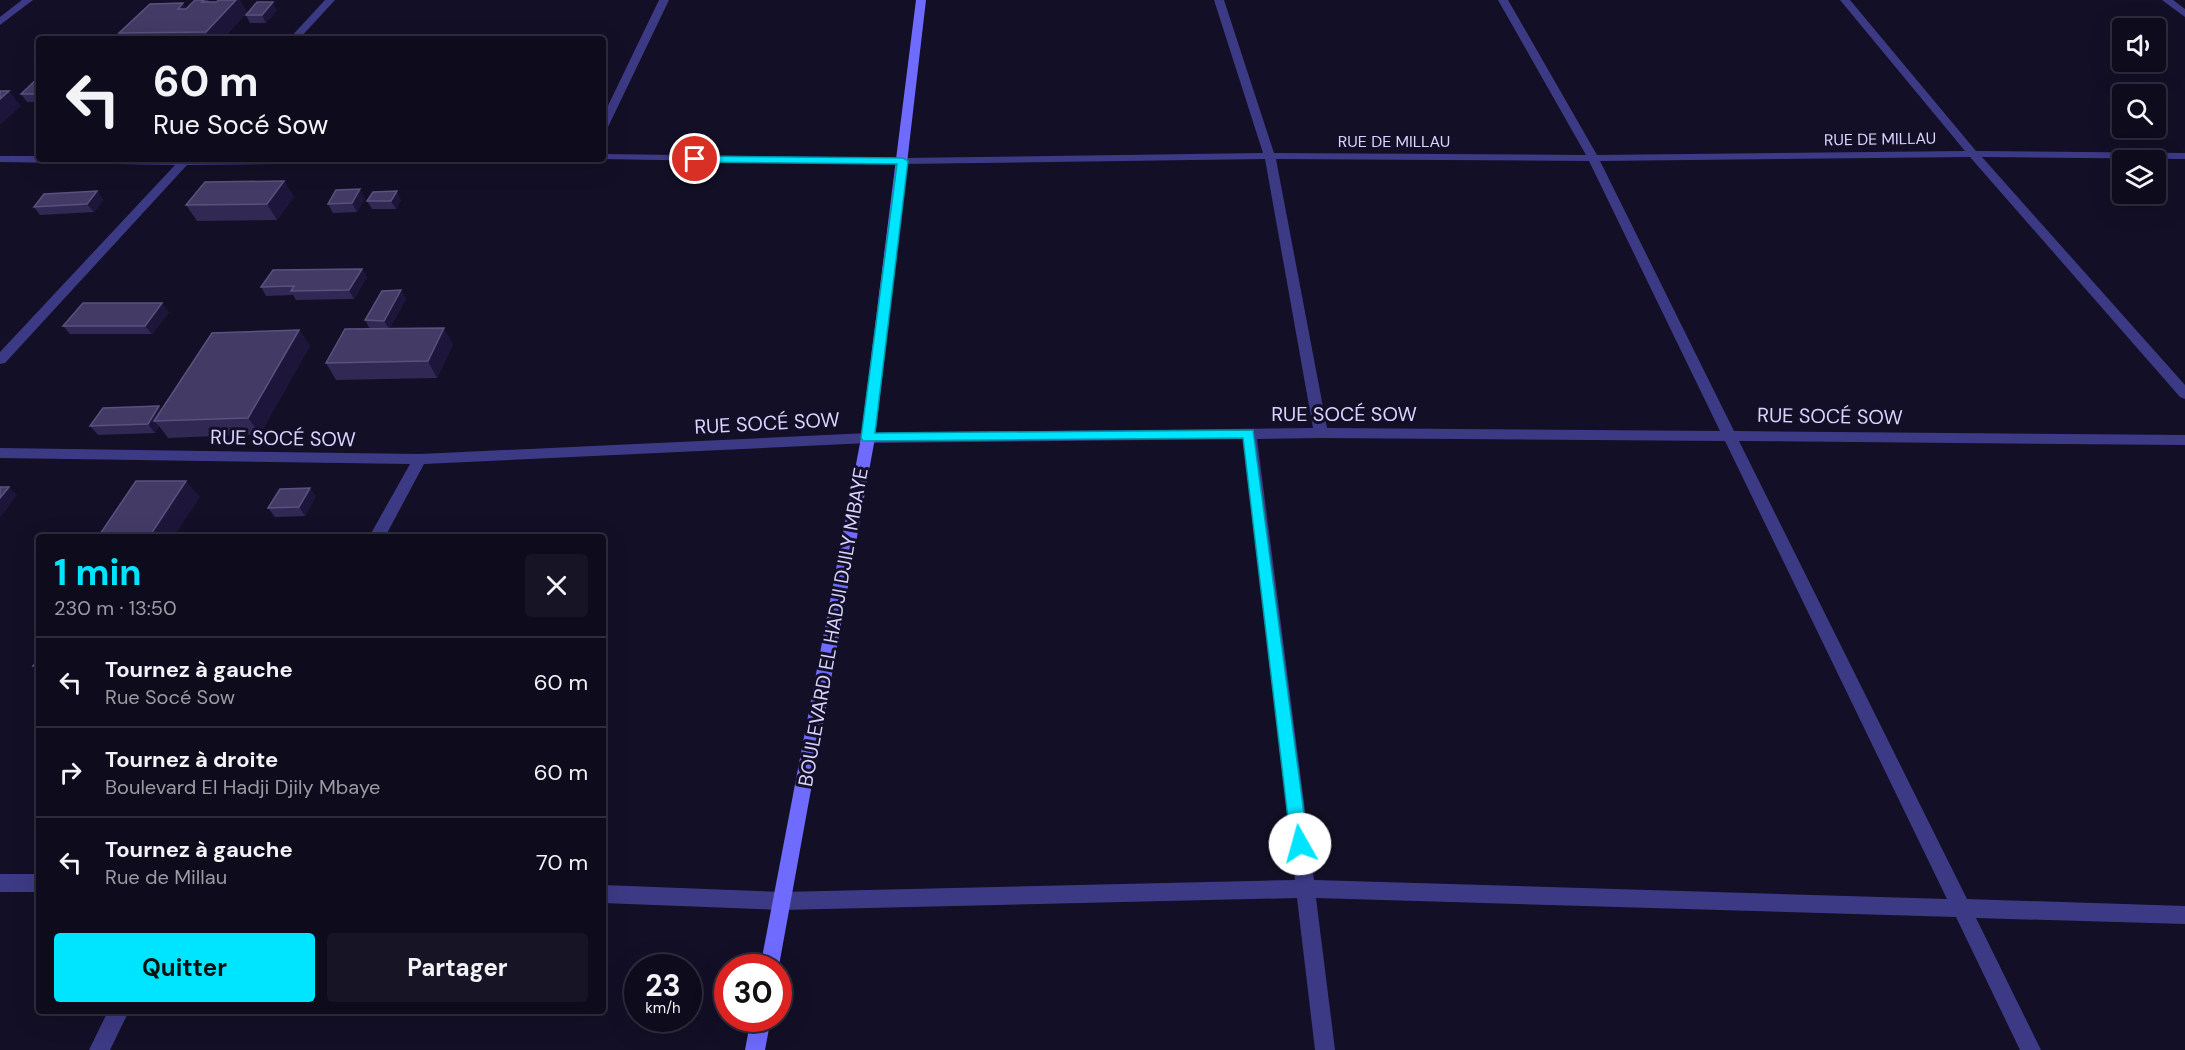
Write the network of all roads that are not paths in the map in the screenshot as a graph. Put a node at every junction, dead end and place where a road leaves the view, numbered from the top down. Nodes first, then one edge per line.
1 (28, 0) edge
2 (330, 0) edge
3 (664, 0) edge
4 (921, 0) edge
5 (1219, 0) edge
6 (1503, 0) edge
7 (1845, 0) edge
8 (2167, 0) edge
9 (2185, 14) edge
10 (0, 22) edge
11 (297, 36) edge
12 (606, 121) edge
13 (1973, 154) junction
14 (1270, 156) junction
15 (2185, 156) edge
16 (606, 157) edge
17 (0, 159) edge
18 (36, 159) edge
19 (1593, 159) junction
20 (903, 161) junction
21 (183, 162) edge
22 (0, 360) edge
23 (2185, 394) edge
24 (1321, 433) junction
25 (1249, 434) junction
26 (1727, 435) junction
27 (868, 438) junction
28 (2185, 440) edge
29 (0, 453) edge
30 (420, 459) junction
31 (379, 534) edge
32 (36, 883) edge
33 (0, 884) edge
34 (1305, 890) junction
35 (606, 894) edge
36 (782, 901) junction
37 (1960, 908) junction
38 (2185, 915) edge
39 (773, 954) edge
40 (117, 1014) edge
41 (758, 1032) edge
42 (99, 1050) edge
43 (755, 1050) edge
44 (1325, 1050) edge
45 (2031, 1050) edge

1 - 10 street
2 - 11 street
3 - 12 street
4 - 20 main road, BOULEVARD EL HADJI DJILY MBAYE
5 - 14 street
6 - 19 street
7 - 13 street
8 - 9 street
13 - 15 street, RUE DE MILLAU
13 - 19 street, RUE DE MILLAU
13 - 23 street
14 - 19 street, RUE DE MILLAU
14 - 20 street, RUE DE MILLAU
14 - 24 street
16 - 20 street, RUE DE MILLAU
17 - 18 street
19 - 26 street
20 - 27 main road, BOULEVARD EL HADJI DJILY MBAYE
21 - 22 street
24 - 25 street, RUE SOCÉ SOW
24 - 26 street, RUE SOCÉ SOW
25 - 27 street, RUE SOCÉ SOW
25 - 34 street
26 - 28 street, RUE SOCÉ SOW
26 - 37 street
27 - 30 street, RUE SOCÉ SOW
27 - 36 main road, BOULEVARD EL HADJI DJILY MBAYE
29 - 30 street, RUE SOCÉ SOW
30 - 31 street
32 - 33 street
34 - 36 street
34 - 37 street
34 - 44 street
35 - 36 street
36 - 39 main road, BOULEVARD EL HADJI DJILY MBAYE
37 - 38 street
37 - 45 street
40 - 42 street
41 - 43 main road

